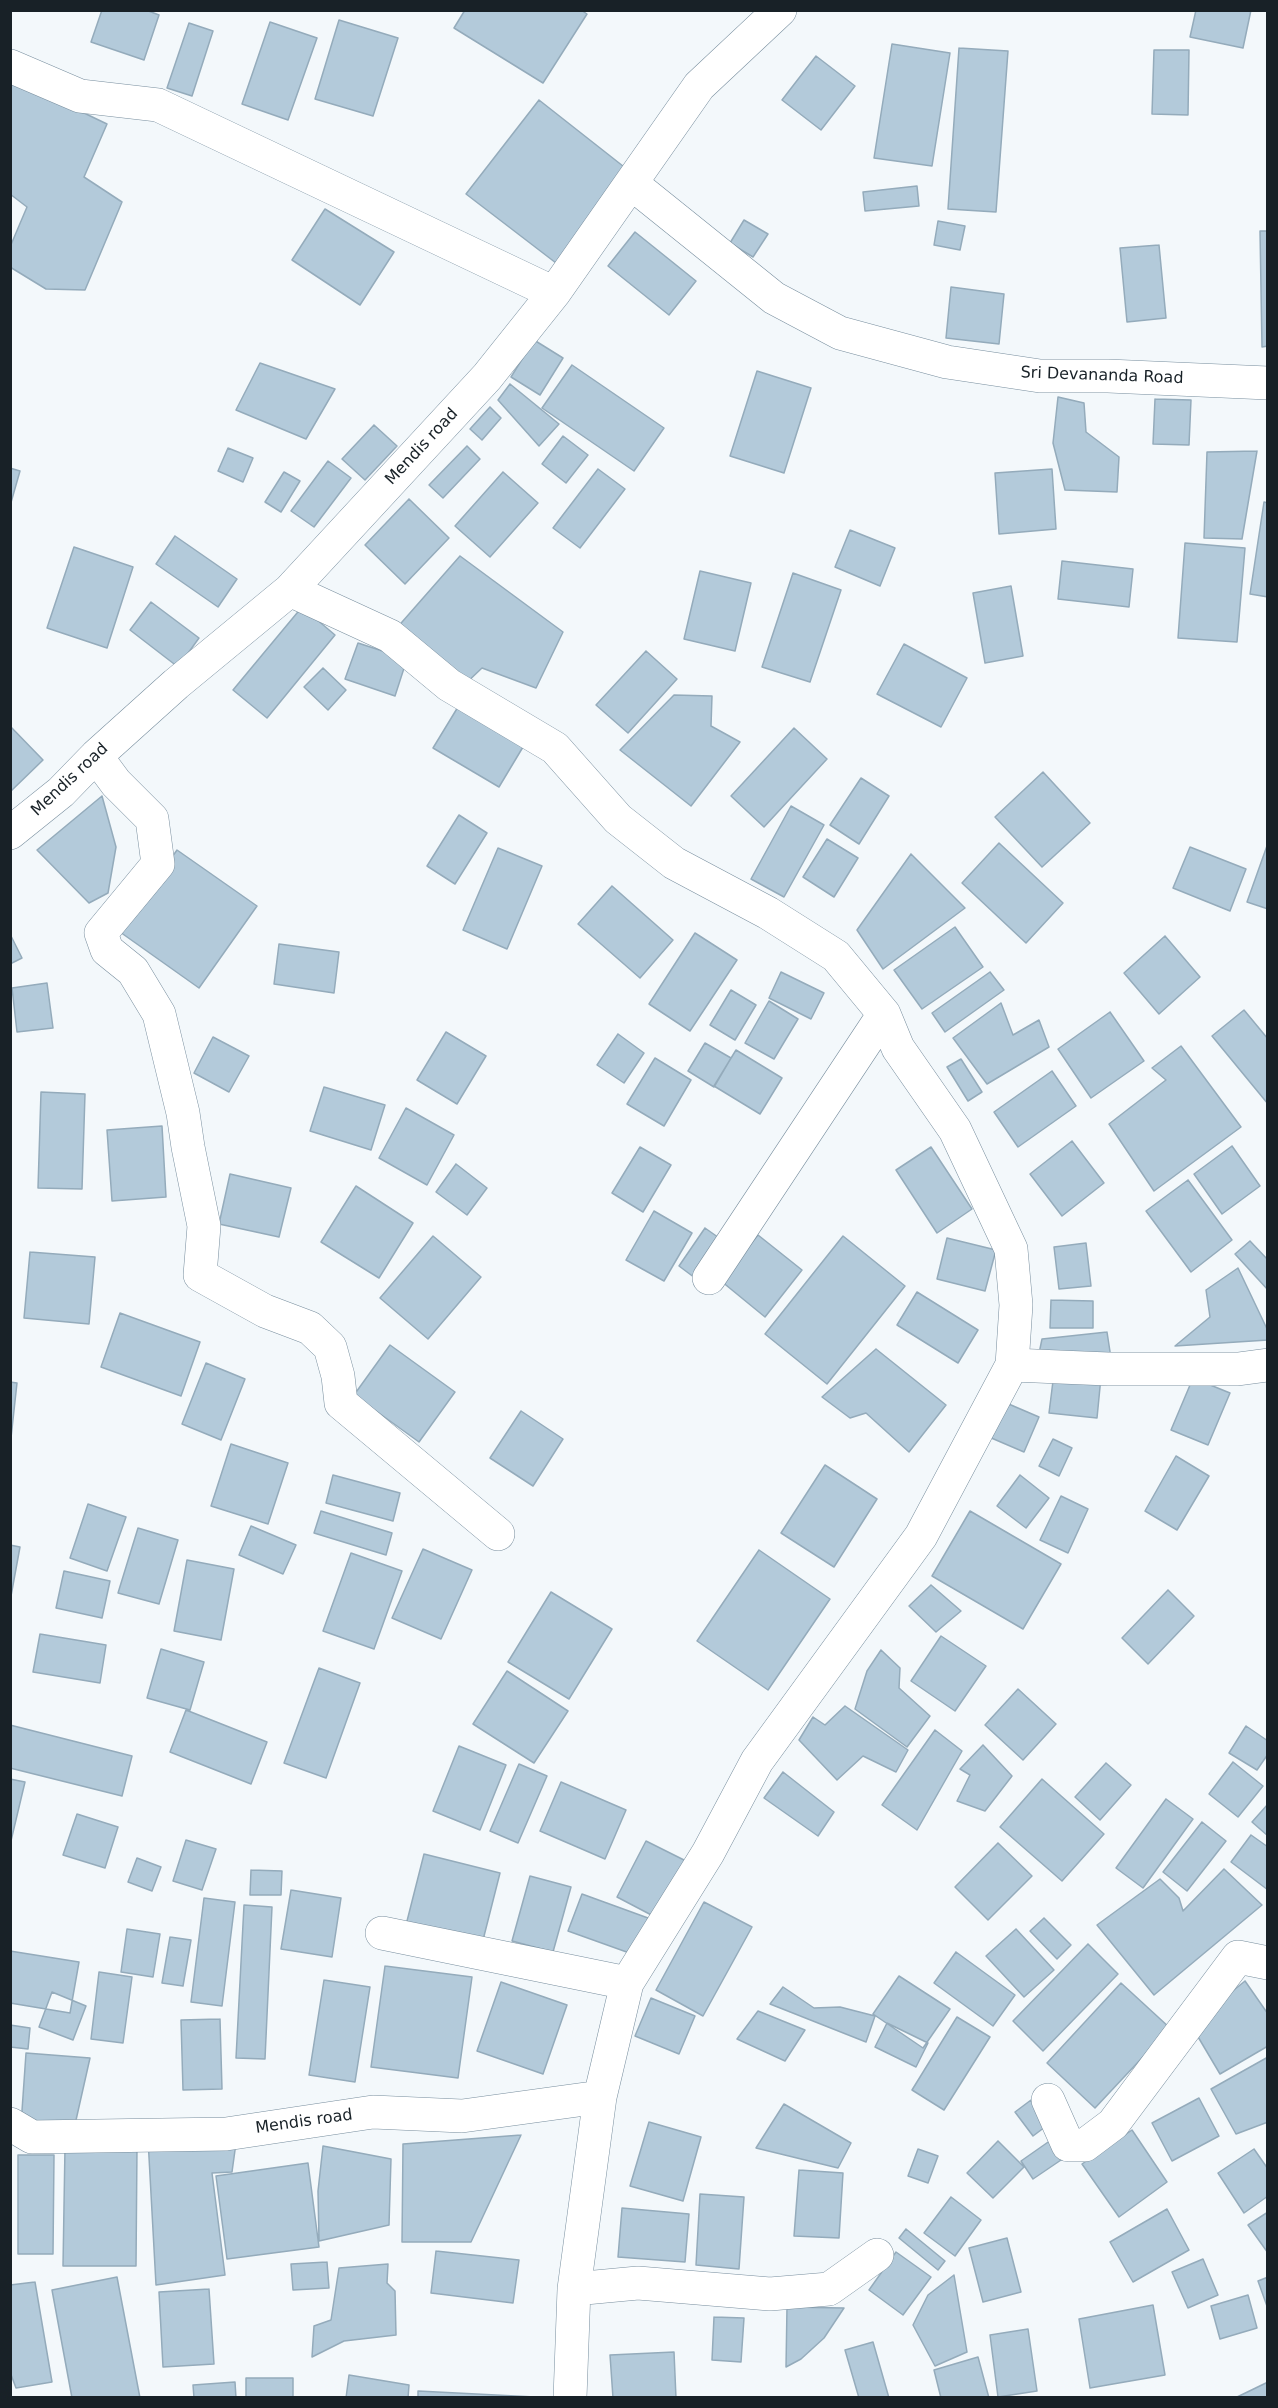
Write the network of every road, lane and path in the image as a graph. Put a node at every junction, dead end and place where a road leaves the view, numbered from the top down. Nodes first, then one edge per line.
1 (780, 10) edge
2 (10, 66) edge
3 (631, 183) junction
4 (554, 293) junction
5 (1268, 383) edge
6 (290, 590) junction
7 (96, 756) junction
8 (10, 833) edge
9 (884, 1014) junction
10 (709, 1278) dead end
11 (1012, 1365) junction
12 (1268, 1365) edge
13 (498, 1534) dead end
14 (382, 1933) dead end
15 (1268, 1964) edge
16 (627, 1983) junction
17 (600, 2097) junction
18 (1048, 2100) dead end
19 (10, 2124) edge
20 (877, 2255) dead end
21 (574, 2289) junction
22 (570, 2397) edge

1 - 3 street, Mendis road
2 - 4 street
3 - 4 street, Mendis road
3 - 5 street, Sri Devananda Road
4 - 6 street, Mendis road
6 - 7 street, Mendis road
6 - 9 street
7 - 8 street, Mendis road
7 - 13 street
9 - 10 street
9 - 11 street
11 - 12 street
11 - 16 street
14 - 16 street
15 - 18 street
16 - 17 street
17 - 19 street, Mendis road
17 - 21 street
20 - 21 street
21 - 22 street

